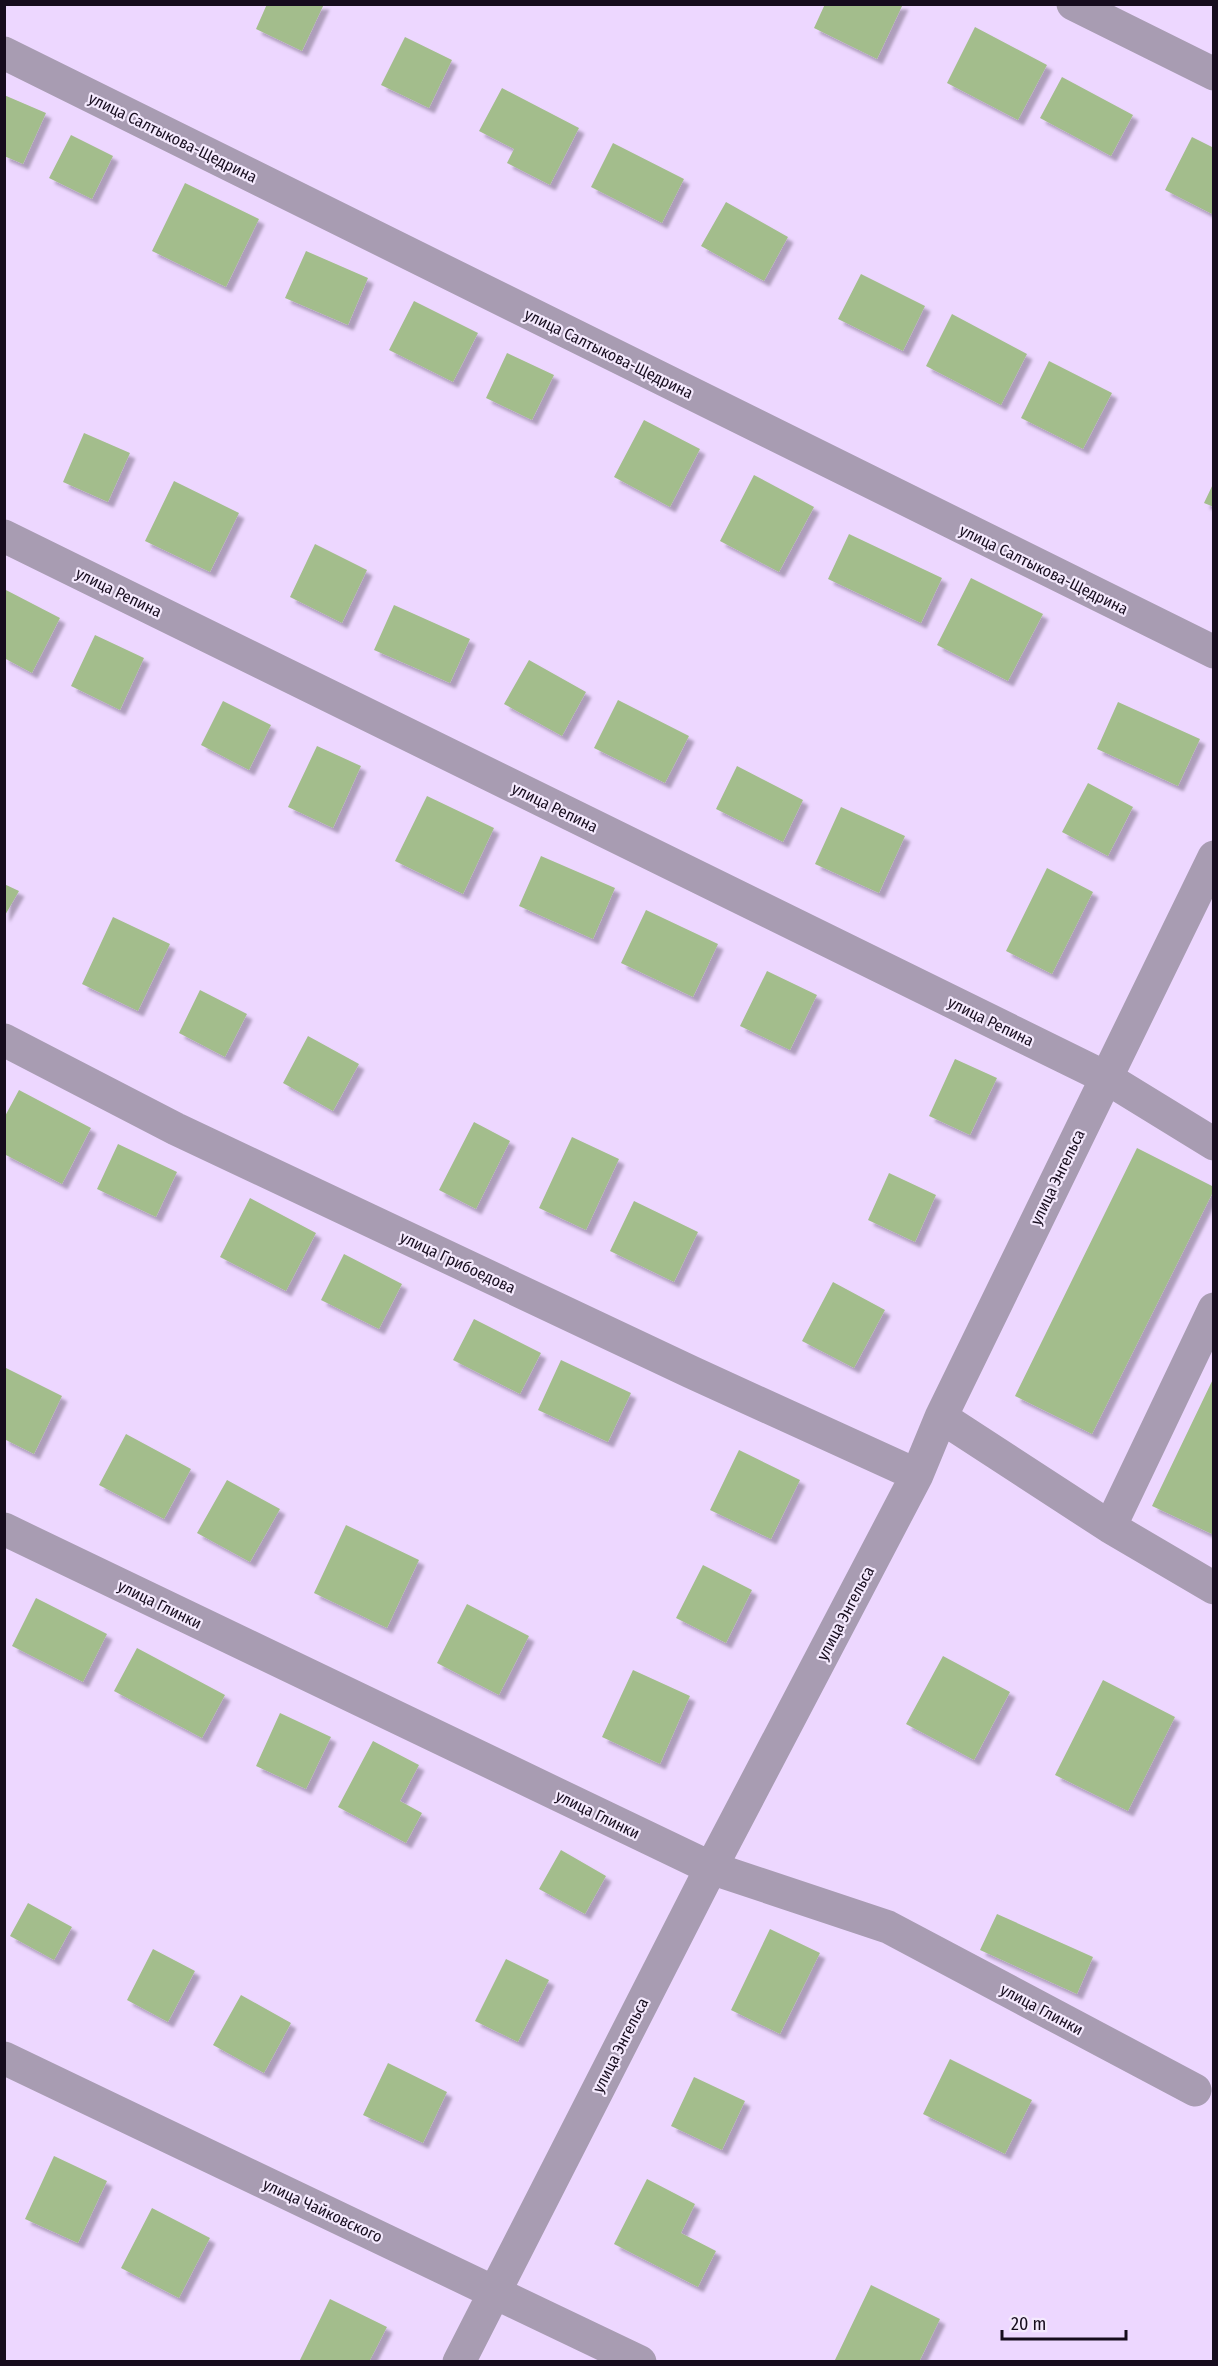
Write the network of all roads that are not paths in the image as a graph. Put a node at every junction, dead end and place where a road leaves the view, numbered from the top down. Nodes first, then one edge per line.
1 (1072, 4) edge
2 (4, 53) edge
3 (1214, 74) edge
4 (4, 536) edge
5 (1214, 652) edge
6 (1214, 857) edge
7 (4, 1040) edge
8 (1105, 1077) junction
9 (1214, 1144) edge
10 (1214, 1310) edge
11 (941, 1417) junction
12 (917, 1475) junction
13 (1110, 1527) junction
14 (4, 1529) edge
15 (1214, 1588) edge
16 (711, 1868) junction
17 (4, 2058) edge
18 (1195, 2090) dead end
19 (494, 2291) junction
20 (459, 2361) edge
21 (640, 2361) edge

1 - 3 street
2 - 5 street, улица Салтыкова-Щедрина
4 - 8 street, улица Репина
6 - 8 street, улица Энгельса
7 - 12 street, улица Грибоедова
8 - 9 street, улица Репина
8 - 11 street, улица Энгельса
10 - 13 street
11 - 12 street, улица Энгельса
11 - 13 street
12 - 16 street, улица Энгельса
13 - 15 street
14 - 16 street, улица Глинки
16 - 18 street, улица Глинки
16 - 19 street, улица Энгельса
17 - 19 street, улица Чайковского
19 - 20 street, улица Энгельса
19 - 21 street, улица Чайковского

